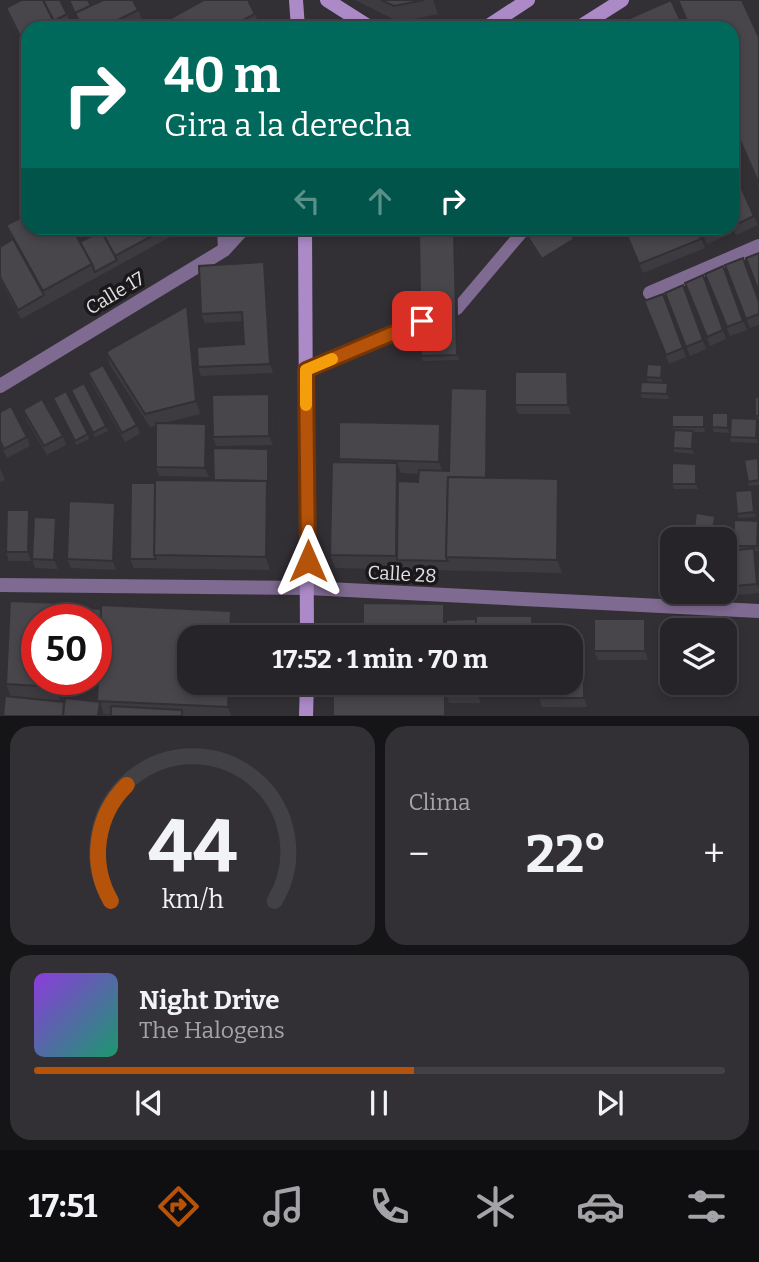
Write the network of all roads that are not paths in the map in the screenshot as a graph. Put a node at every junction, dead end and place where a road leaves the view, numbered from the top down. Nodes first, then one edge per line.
1 (296, 0) edge
2 (327, 0) edge
3 (528, 0) edge
4 (622, 0) edge
5 (298, 21) edge
6 (360, 21) edge
7 (496, 21) edge
8 (589, 21) edge
9 (223, 235) edge
10 (237, 235) edge
11 (304, 235) edge
12 (520, 235) edge
13 (759, 246) edge
14 (223, 250) junction
15 (650, 293) dead end
16 (457, 309) edge
17 (422, 321) edge
18 (306, 370) junction
19 (0, 386) edge
20 (0, 585) edge
21 (308, 588) junction
22 (759, 611) edge
23 (307, 625) edge
24 (307, 695) edge
25 (306, 716) edge

1 - 5 main road
2 - 6 main road
3 - 7 main road
4 - 8 main road
9 - 14 lane
10 - 14 street, Calle 17
11 - 18 main road
12 - 16 lane
13 - 15 street
14 - 19 street, Calle 17
17 - 18 lane
18 - 21 main road
20 - 21 street, Calle 28
21 - 22 street, Calle 28
21 - 23 main road
24 - 25 main road

